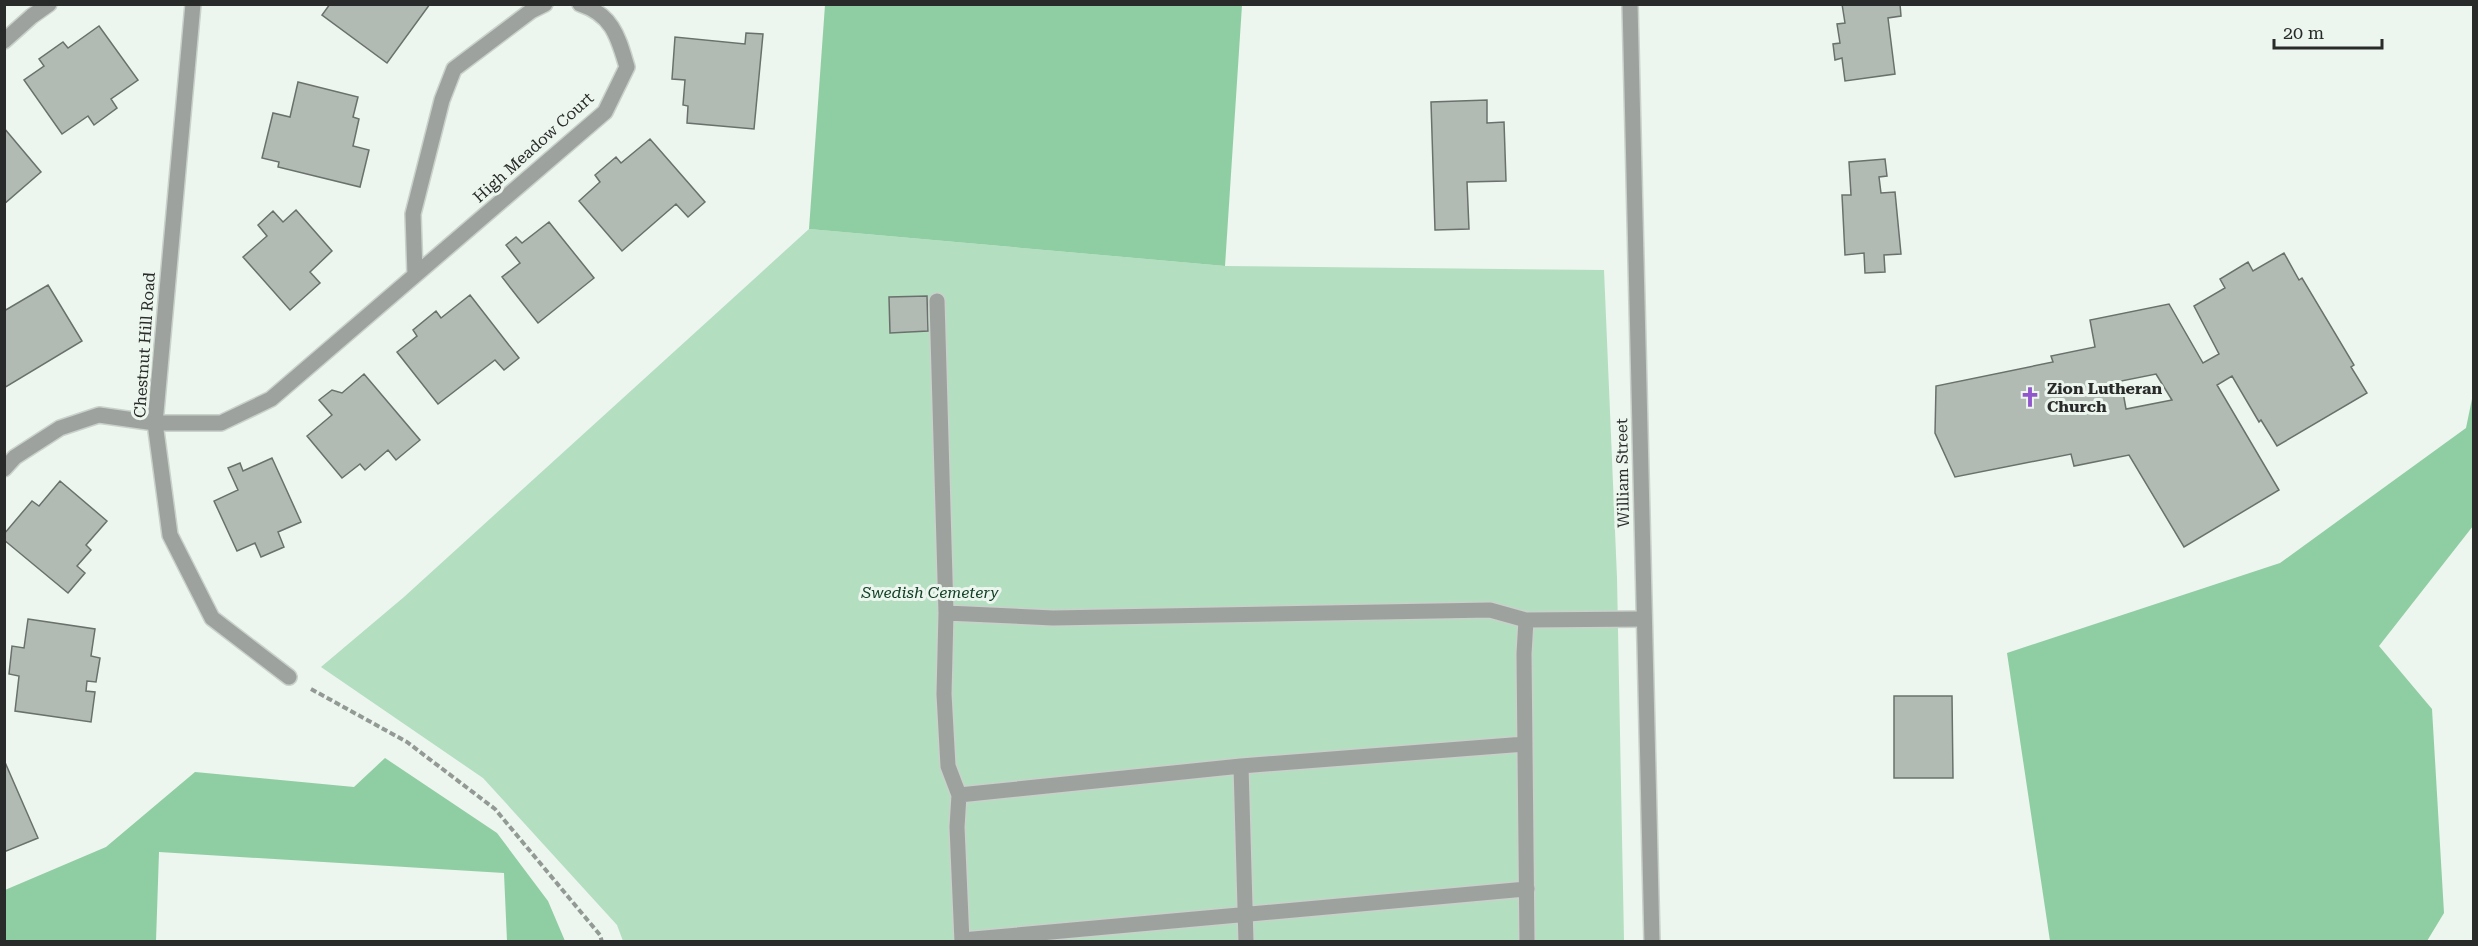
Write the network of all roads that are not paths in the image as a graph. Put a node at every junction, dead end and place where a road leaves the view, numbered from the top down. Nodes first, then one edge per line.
1 (49, 4) edge
2 (193, 4) edge
3 (545, 4) edge
4 (580, 4) edge
5 (1630, 4) edge
6 (4, 41) edge
7 (415, 275) junction
8 (937, 301) dead end
9 (155, 423) junction
10 (4, 469) edge
11 (946, 613) junction
12 (1644, 619) junction
13 (1526, 620) junction
14 (289, 677) road end
15 (1525, 744) junction
16 (1241, 766) junction
17 (959, 795) junction
18 (1527, 888) junction
19 (1245, 915) junction
20 (962, 941) edge
21 (1246, 942) edge
22 (1527, 942) edge
23 (1652, 942) edge

1 - 6 street
2 - 9 street, Chestnut Hill Road
3 - 7 street
4 - 7 street, High Meadow Court
5 - 12 street, William Street
7 - 9 street, High Meadow Court
8 - 11 street
9 - 10 street, High Meadow Court
9 - 14 street, Chestnut Hill Road
11 - 13 street
11 - 17 street
12 - 13 street
12 - 23 street, William Street
13 - 15 street
15 - 16 street
15 - 18 street
16 - 17 street
16 - 19 street
17 - 20 street
18 - 19 street
18 - 22 street
19 - 20 street
19 - 21 street

